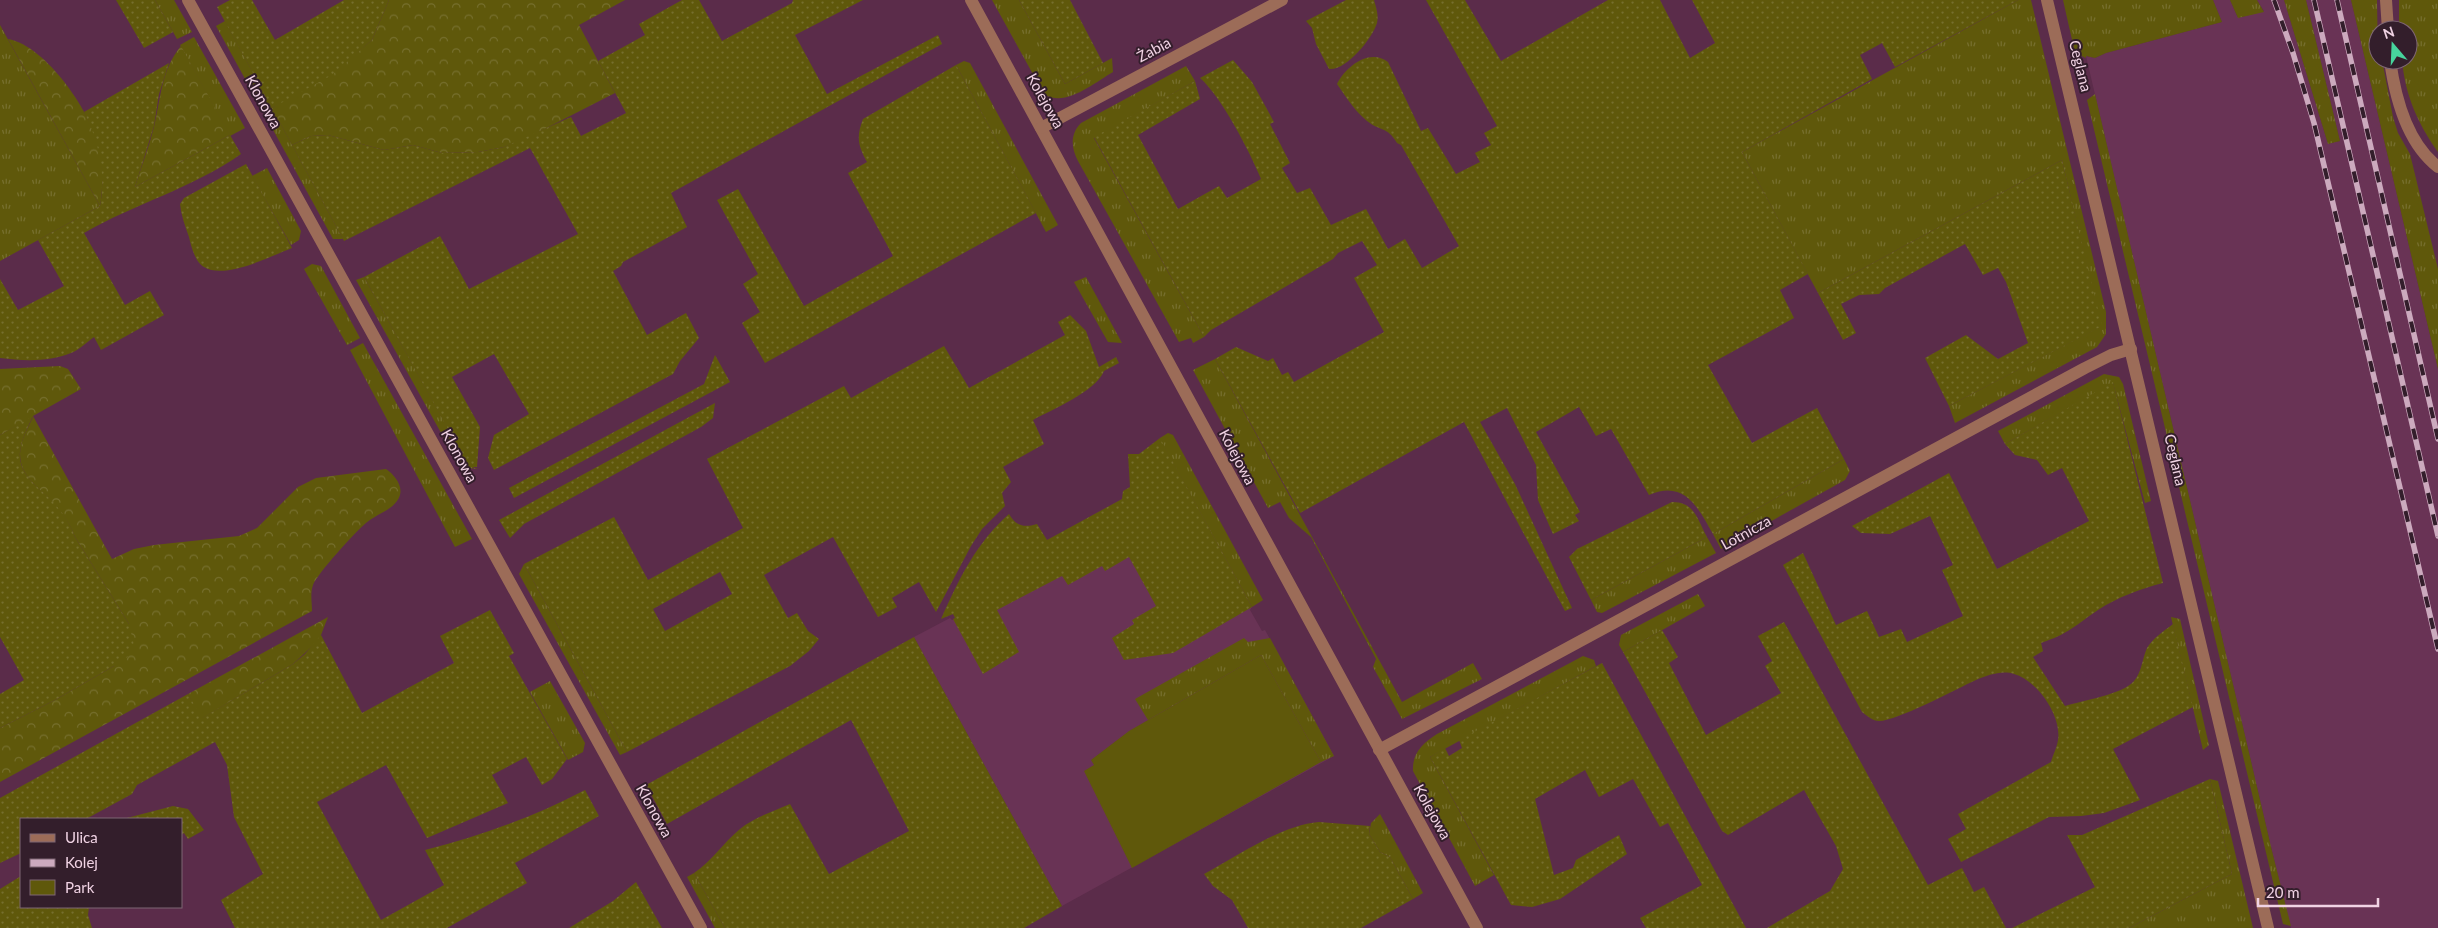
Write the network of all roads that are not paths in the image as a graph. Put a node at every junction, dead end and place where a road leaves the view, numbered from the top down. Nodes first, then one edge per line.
1 (188, 0) edge
2 (971, 0) edge
3 (1282, 0) edge
4 (2047, 0) edge
5 (2386, 0) edge
6 (2387, 20) edge
7 (2392, 70) edge
8 (1041, 128) junction
9 (2438, 167) edge
10 (2131, 348) junction
11 (1379, 750) junction
12 (701, 928) edge
13 (1477, 928) edge
14 (2268, 928) edge

1 - 12 street, Klonowa
2 - 8 street, Kolejowa
3 - 8 street, Żabia
4 - 10 street, Ceglana
5 - 6 street
7 - 9 street
8 - 11 street, Kolejowa
10 - 11 street, Lotnicza
10 - 14 street, Ceglana
11 - 13 street, Kolejowa

